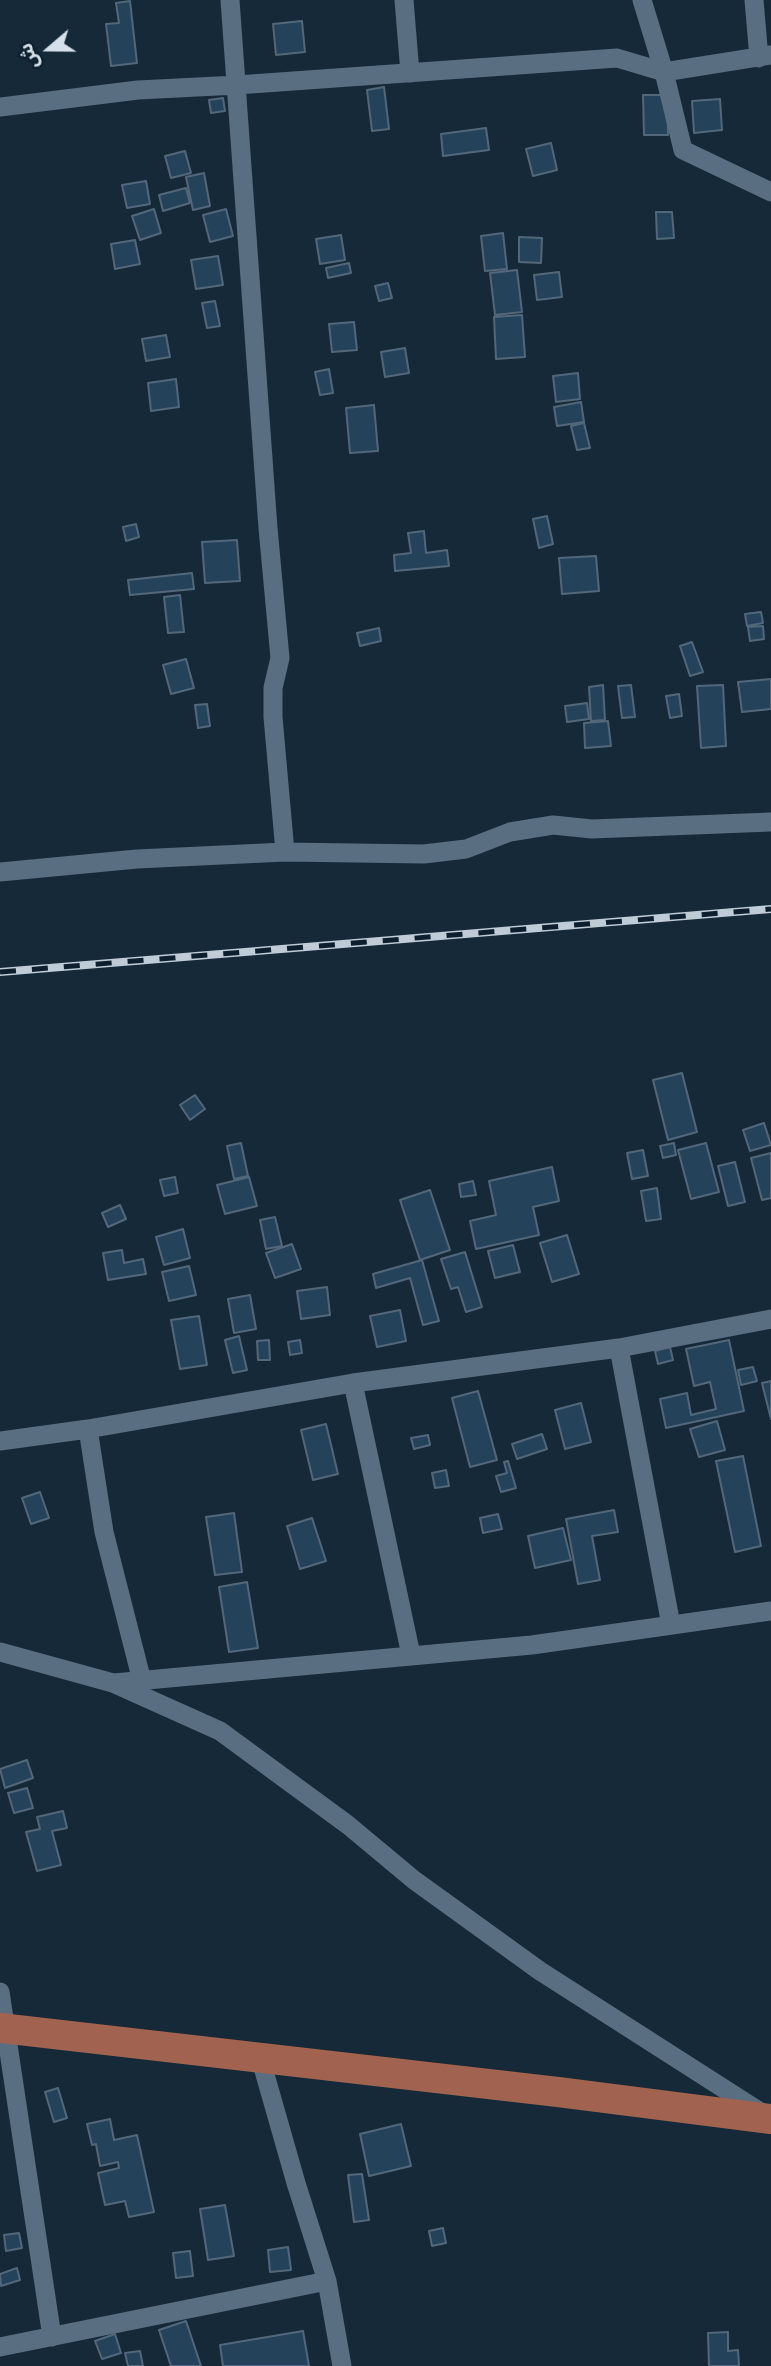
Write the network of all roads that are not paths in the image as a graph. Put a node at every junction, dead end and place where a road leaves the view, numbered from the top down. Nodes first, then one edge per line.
1 (230, 0) edge
2 (404, 0) edge
3 (642, 0) edge
4 (754, 0) edge
5 (765, 57) edge
6 (664, 72) junction
7 (410, 73) junction
8 (237, 85) junction
9 (0, 107) edge
10 (771, 192) edge
11 (771, 822) edge
12 (285, 852) junction
13 (0, 872) edge
14 (771, 1319) edge
15 (619, 1348) junction
16 (353, 1383) junction
17 (88, 1429) junction
18 (0, 1441) edge
19 (771, 1611) edge
20 (671, 1625) junction
21 (0, 1652) edge
22 (411, 1655) junction
23 (142, 1681) junction
24 (113, 1683) junction
25 (0, 1992) edge
26 (4, 2028) edge
27 (260, 2057) junction
28 (771, 2119) edge
29 (327, 2281) junction
30 (52, 2337) junction
31 (0, 2347) edge
32 (342, 2366) edge

1 - 8 street
2 - 7 street
3 - 6 street
4 - 5 street
5 - 6 street
6 - 7 street
6 - 10 street
7 - 8 street
8 - 9 street
8 - 12 street
11 - 12 street
12 - 13 street
14 - 15 street
15 - 16 street
15 - 20 street
16 - 17 street
16 - 22 street
17 - 18 street
17 - 23 street
19 - 20 street
20 - 22 street
21 - 24 street
22 - 23 street
23 - 24 street
24 - 28 street
25 - 26 street
26 - 27 main road
26 - 30 street
27 - 28 main road
27 - 29 street
29 - 30 street
29 - 32 street
30 - 31 street

